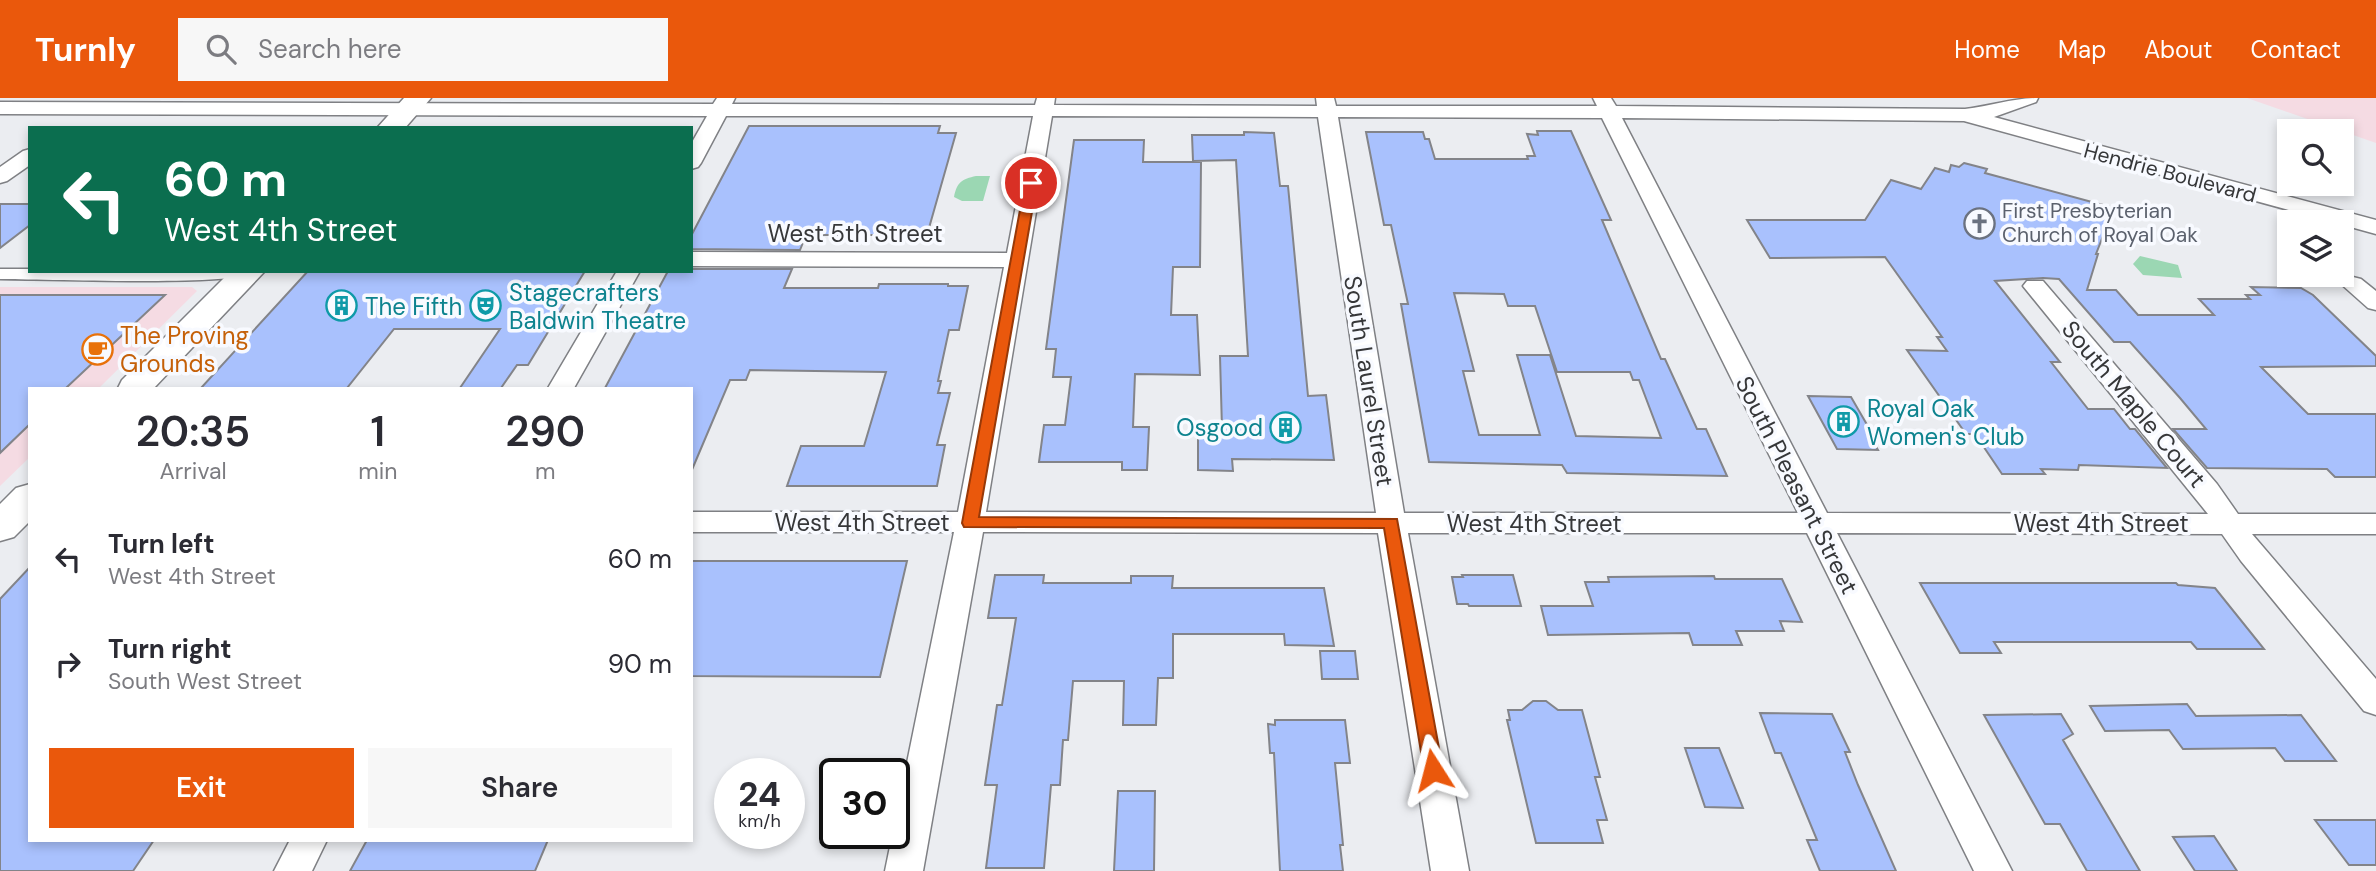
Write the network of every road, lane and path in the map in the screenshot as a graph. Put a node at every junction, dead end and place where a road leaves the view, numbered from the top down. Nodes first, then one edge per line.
1 (1895, 98) edge
2 (2029, 98) edge
3 (101, 103) edge
4 (723, 104) edge
5 (1046, 104) edge
6 (1326, 105) edge
7 (1606, 105) edge
8 (0, 108) edge
9 (406, 112) edge
10 (1922, 114) junction
11 (1965, 115) junction
12 (71, 126) edge
13 (28, 156) edge
14 (693, 159) edge
15 (0, 177) edge
16 (2376, 227) edge
17 (693, 259) edge
18 (1018, 260) junction
19 (124, 273) edge
20 (248, 273) edge
21 (628, 273) edge
22 (0, 274) edge
23 (2354, 285) edge
24 (2035, 286) dead end
25 (2376, 303) edge
26 (136, 387) edge
27 (562, 387) edge
28 (693, 522) edge
29 (970, 523) junction
30 (1391, 523) junction
31 (1817, 523) junction
32 (2231, 524) junction
33 (2376, 524) edge
34 (2376, 702) edge
35 (308, 842) edge
36 (293, 871) edge
37 (904, 871) edge
38 (1450, 871) edge
39 (1993, 871) edge

1 - 10 street
2 - 11 street
3 - 8 street
3 - 9 street
3 - 12 street
4 - 5 street
4 - 9 street
4 - 14 street
5 - 6 street
5 - 18 street
6 - 7 street
6 - 30 street, South Laurel Street
7 - 10 street
7 - 31 street, South Pleasant Street
10 - 11 street
11 - 16 street, Hendrie Boulevard
13 - 15 street
17 - 18 street, West 5th Street
18 - 29 street
19 - 22 street
20 - 26 main road
21 - 27 street
23 - 25 street
24 - 32 street, South Maple Court
28 - 29 street, West 4th Street
29 - 30 street, West 4th Street
29 - 37 street
30 - 31 street, West 4th Street
30 - 38 street, South Laurel Street
31 - 32 street, West 4th Street
31 - 39 street, South Pleasant Street
32 - 33 street, West 4th Street
32 - 34 street, South Maple Court
35 - 36 street

